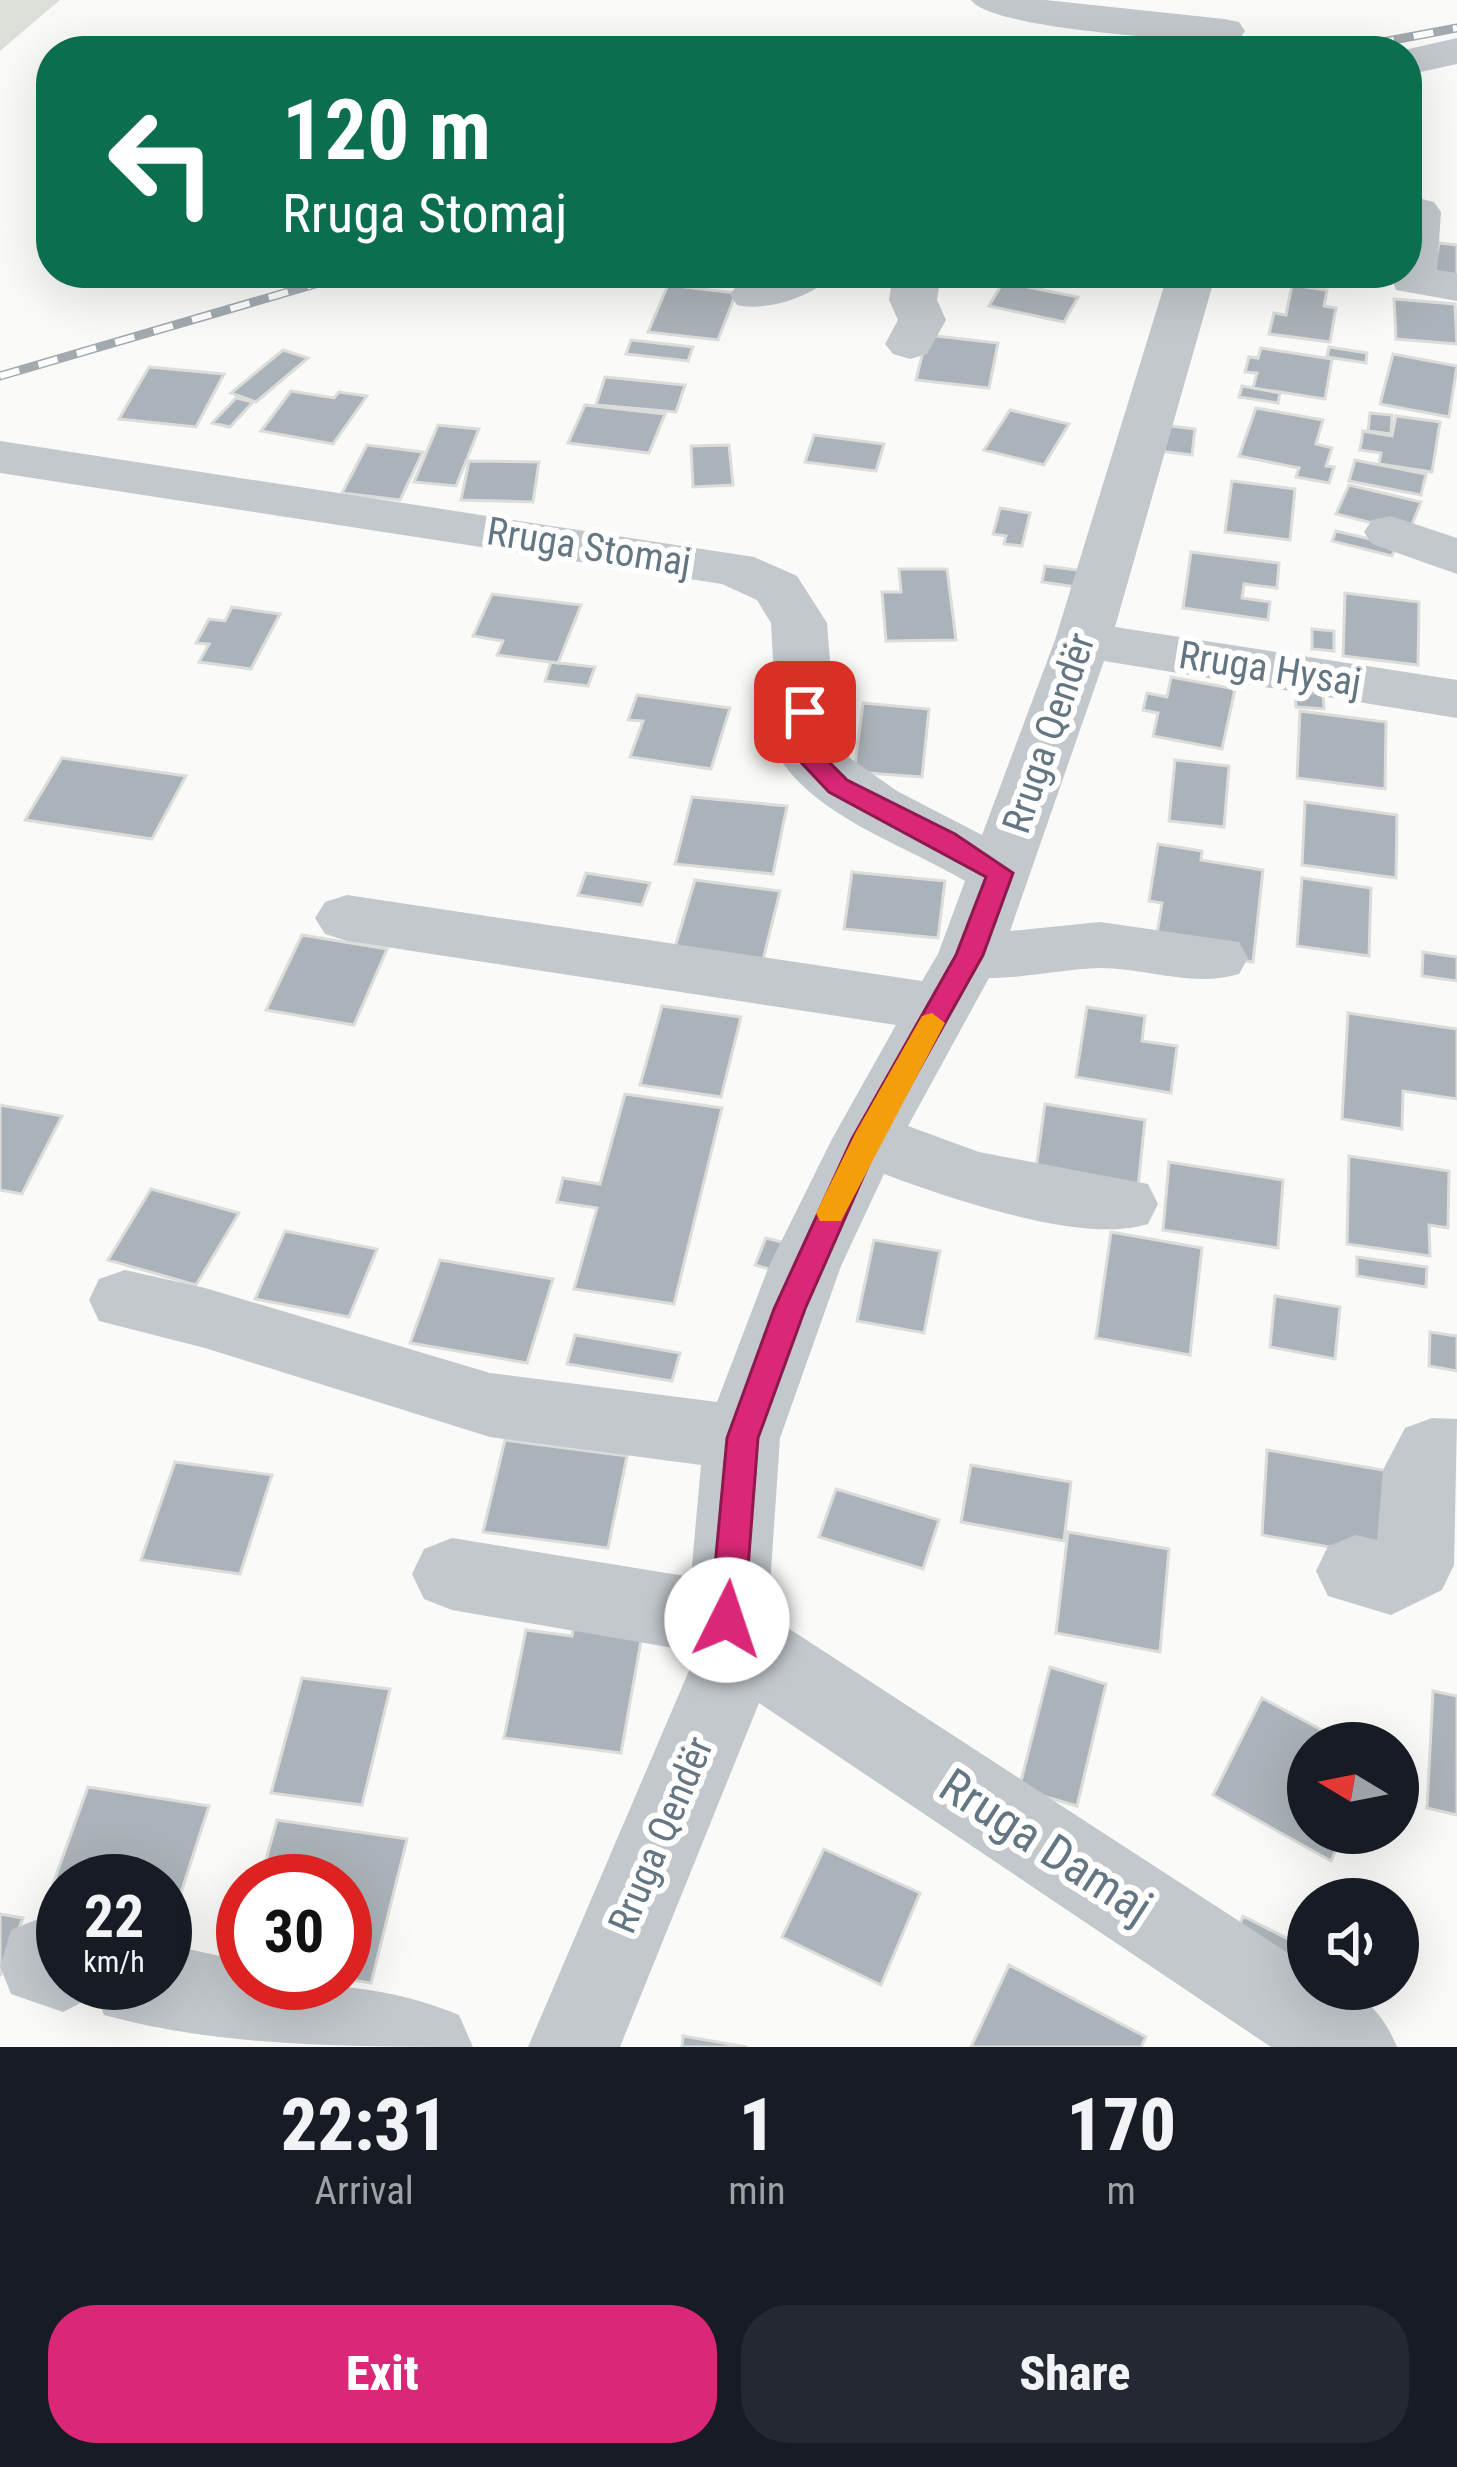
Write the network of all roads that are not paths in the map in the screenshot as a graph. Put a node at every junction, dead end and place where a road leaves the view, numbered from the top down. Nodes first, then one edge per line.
1 (991, 0) edge
2 (1224, 28) edge
3 (1457, 51) edge
4 (1422, 59) edge
5 (1422, 281) edge
6 (1457, 287) edge
7 (771, 288) edge
8 (915, 288) edge
9 (1188, 288) edge
10 (754, 295) dead end
11 (910, 344) dead end
12 (0, 458) edge
13 (1391, 532) dead end
14 (1457, 557) edge
15 (1083, 640) junction
16 (1457, 699) edge
17 (1000, 873) junction
18 (346, 918) dead end
19 (1216, 958) dead end
20 (955, 981) junction
21 (866, 1139) junction
22 (1123, 1204) dead end
23 (125, 1300) dead end
24 (742, 1438) junction
25 (1457, 1452) edge
26 (1356, 1571) dead end
27 (452, 1574) dead end
28 (734, 1633) junction
29 (192, 1995) edge
30 (428, 2047) edge
31 (574, 2047) edge
32 (1351, 2047) edge

1 - 2 street
3 - 4 street
5 - 6 street
7 - 10 street
8 - 11 street
9 - 15 street, Rruga Qendër
12 - 17 street, Rruga Stomaj
13 - 14 street
15 - 16 street, Rruga Hysaj
15 - 17 street, Rruga Qendër
17 - 20 street, Rruga Qendër
18 - 20 street
19 - 20 street
20 - 21 street, Rruga Qendër
21 - 22 street
21 - 24 street, Rruga Qendër
23 - 24 street
24 - 28 street, Rruga Qendër
25 - 26 street
27 - 28 street
28 - 31 street, Rruga Qendër
28 - 32 street, Rruga Damaj
29 - 30 street

